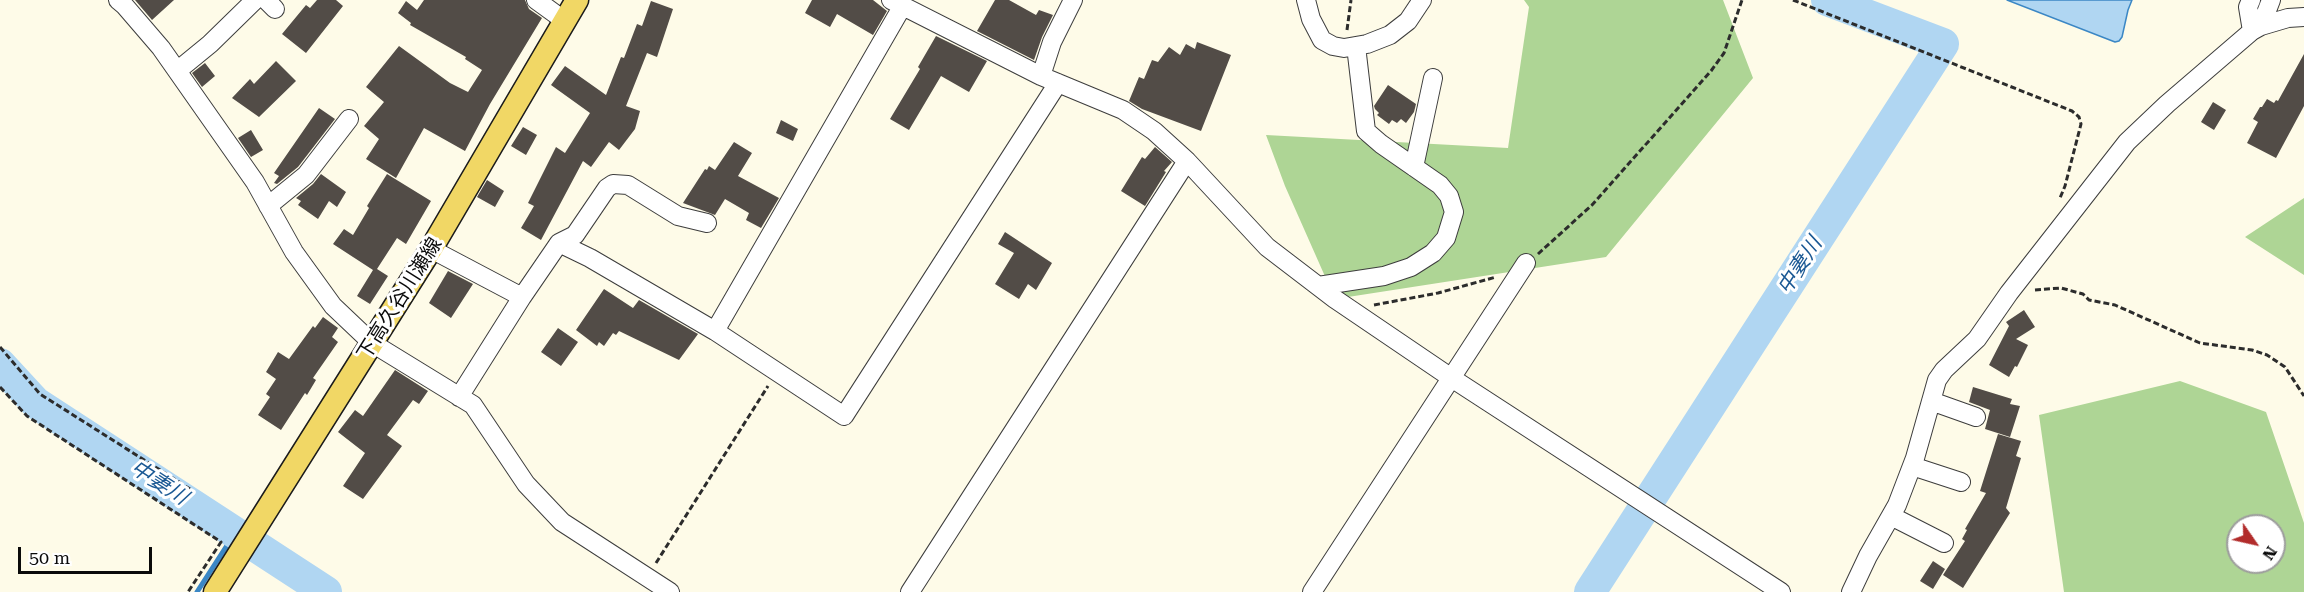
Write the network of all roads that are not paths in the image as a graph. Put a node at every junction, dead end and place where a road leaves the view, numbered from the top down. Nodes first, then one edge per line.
1 (118, 0) edge
2 (255, 0) edge
3 (536, 0) edge
4 (577, 0) edge
5 (1073, 0) edge
6 (1306, 0) edge
7 (1422, 0) edge
8 (2251, 0) edge
9 (2271, 0) edge
10 (896, 3) edge
11 (2304, 17) edge
12 (565, 21) junction
13 (2256, 29) junction
14 (1354, 46) junction
15 (177, 71) junction
16 (1433, 78) dead end
17 (1049, 80) junction
18 (349, 119) dead end
19 (1187, 161) junction
20 (1414, 166) junction
21 (268, 206) junction
22 (707, 223) dead end
23 (560, 243) junction
24 (431, 249) junction
25 (1526, 263) road end
26 (1318, 286) junction
27 (522, 297) junction
28 (715, 331) junction
29 (372, 343) junction
30 (1450, 377) junction
31 (459, 397) junction
32 (1931, 401) junction
33 (1976, 417) dead end
34 (1912, 466) junction
35 (1961, 482) dead end
36 (1891, 516) junction
37 (1944, 543) dead end
38 (215, 592) edge
39 (670, 592) edge
40 (910, 592) edge
41 (1312, 592) edge
42 (1781, 592) edge
43 (1851, 592) edge

1 - 15 street
2 - 15 street
3 - 12 street
4 - 12 main road, 下高久谷川瀬線
5 - 17 street
6 - 14 street
7 - 14 street
8 - 13 street
9 - 13 street
10 - 17 street
10 - 28 street
11 - 13 street
12 - 24 main road, 下高久谷川瀬線
13 - 32 street
14 - 20 street
15 - 21 street
16 - 20 street
17 - 19 street
17 - 28 street
18 - 21 street
19 - 26 street
19 - 40 street
20 - 26 street
21 - 29 street
22 - 23 street
23 - 27 street
23 - 28 street
24 - 27 street
24 - 29 main road, 下高久谷川瀬線
25 - 30 street
26 - 30 street
27 - 31 street
29 - 31 street
29 - 38 main road, 下高久谷川瀬線
30 - 41 street
30 - 42 street
31 - 39 street
32 - 33 street
32 - 34 street
34 - 35 street
34 - 36 street
36 - 37 street
36 - 43 street

